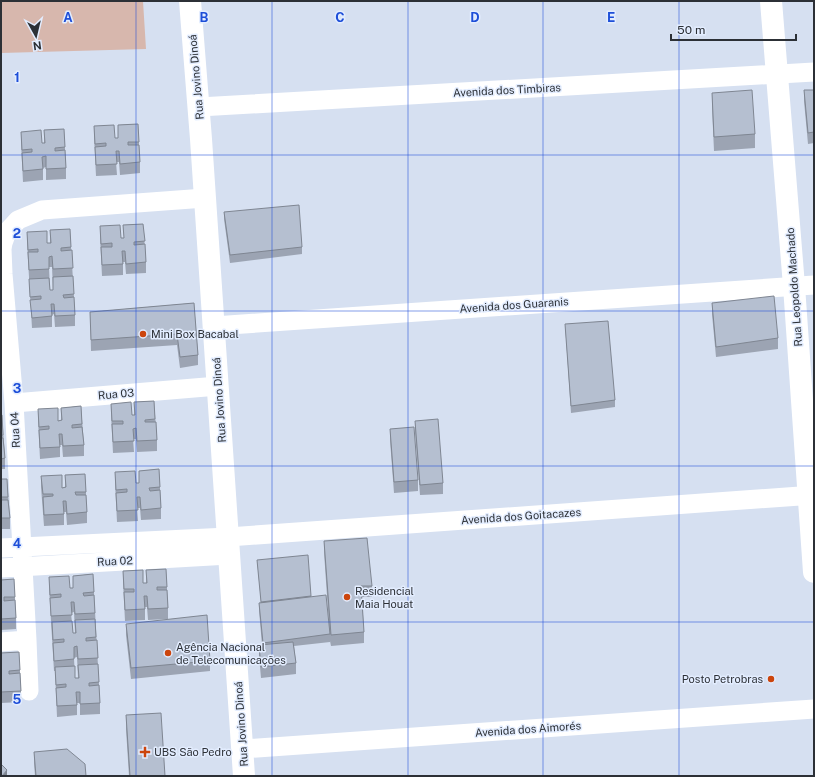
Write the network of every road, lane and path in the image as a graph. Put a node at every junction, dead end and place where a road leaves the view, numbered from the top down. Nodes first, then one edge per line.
1 (190, 1) edge
2 (771, 1) edge
3 (814, 72) edge
4 (776, 74) junction
5 (199, 107) junction
6 (205, 198) junction
7 (804, 286) edge
8 (214, 326) junction
9 (218, 386) junction
10 (14, 402) junction
11 (10, 482) edge
12 (811, 495) edge
13 (228, 546) junction
14 (22, 547) junction
15 (1, 548) edge
16 (23, 567) junction
17 (1, 568) edge
18 (814, 572) edge
19 (27, 640) junction
20 (1, 642) edge
21 (29, 691) dead end
22 (814, 709) edge
23 (242, 749) junction
24 (244, 776) edge

1 - 5 main road, Rua Jovino Dinoá
2 - 4 main road, Rua Leopoldo Machado
3 - 4 street, Avenida dos Timbiras
4 - 5 street, Avenida dos Timbiras
4 - 7 main road, Rua Leopoldo Machado
5 - 6 main road, Rua Jovino Dinoá
6 - 8 main road, Rua Jovino Dinoá
6 - 10 street, Rua 04
7 - 8 street, Avenida dos Guaranis
7 - 12 main road, Rua Leopoldo Machado
8 - 9 main road, Rua Jovino Dinoá
9 - 10 street, Rua 03
9 - 13 main road, Rua Jovino Dinoá
10 - 11 street, Rua 04
11 - 14 street, Rua 04
12 - 13 street, Avenida dos Goitacazes
12 - 18 main road, Rua Leopoldo Machado
13 - 14 street, Rua 02
13 - 16 street, Rua 02
13 - 23 main road, Rua Jovino Dinoá
14 - 15 street, Rua 02
14 - 16 street, Rua 04
16 - 17 street, Rua 02
16 - 19 street, Rua 04
19 - 20 street
19 - 21 street, Rua 04
22 - 23 street, Avenida dos Aimorés
23 - 24 main road, Rua Jovino Dinoá

